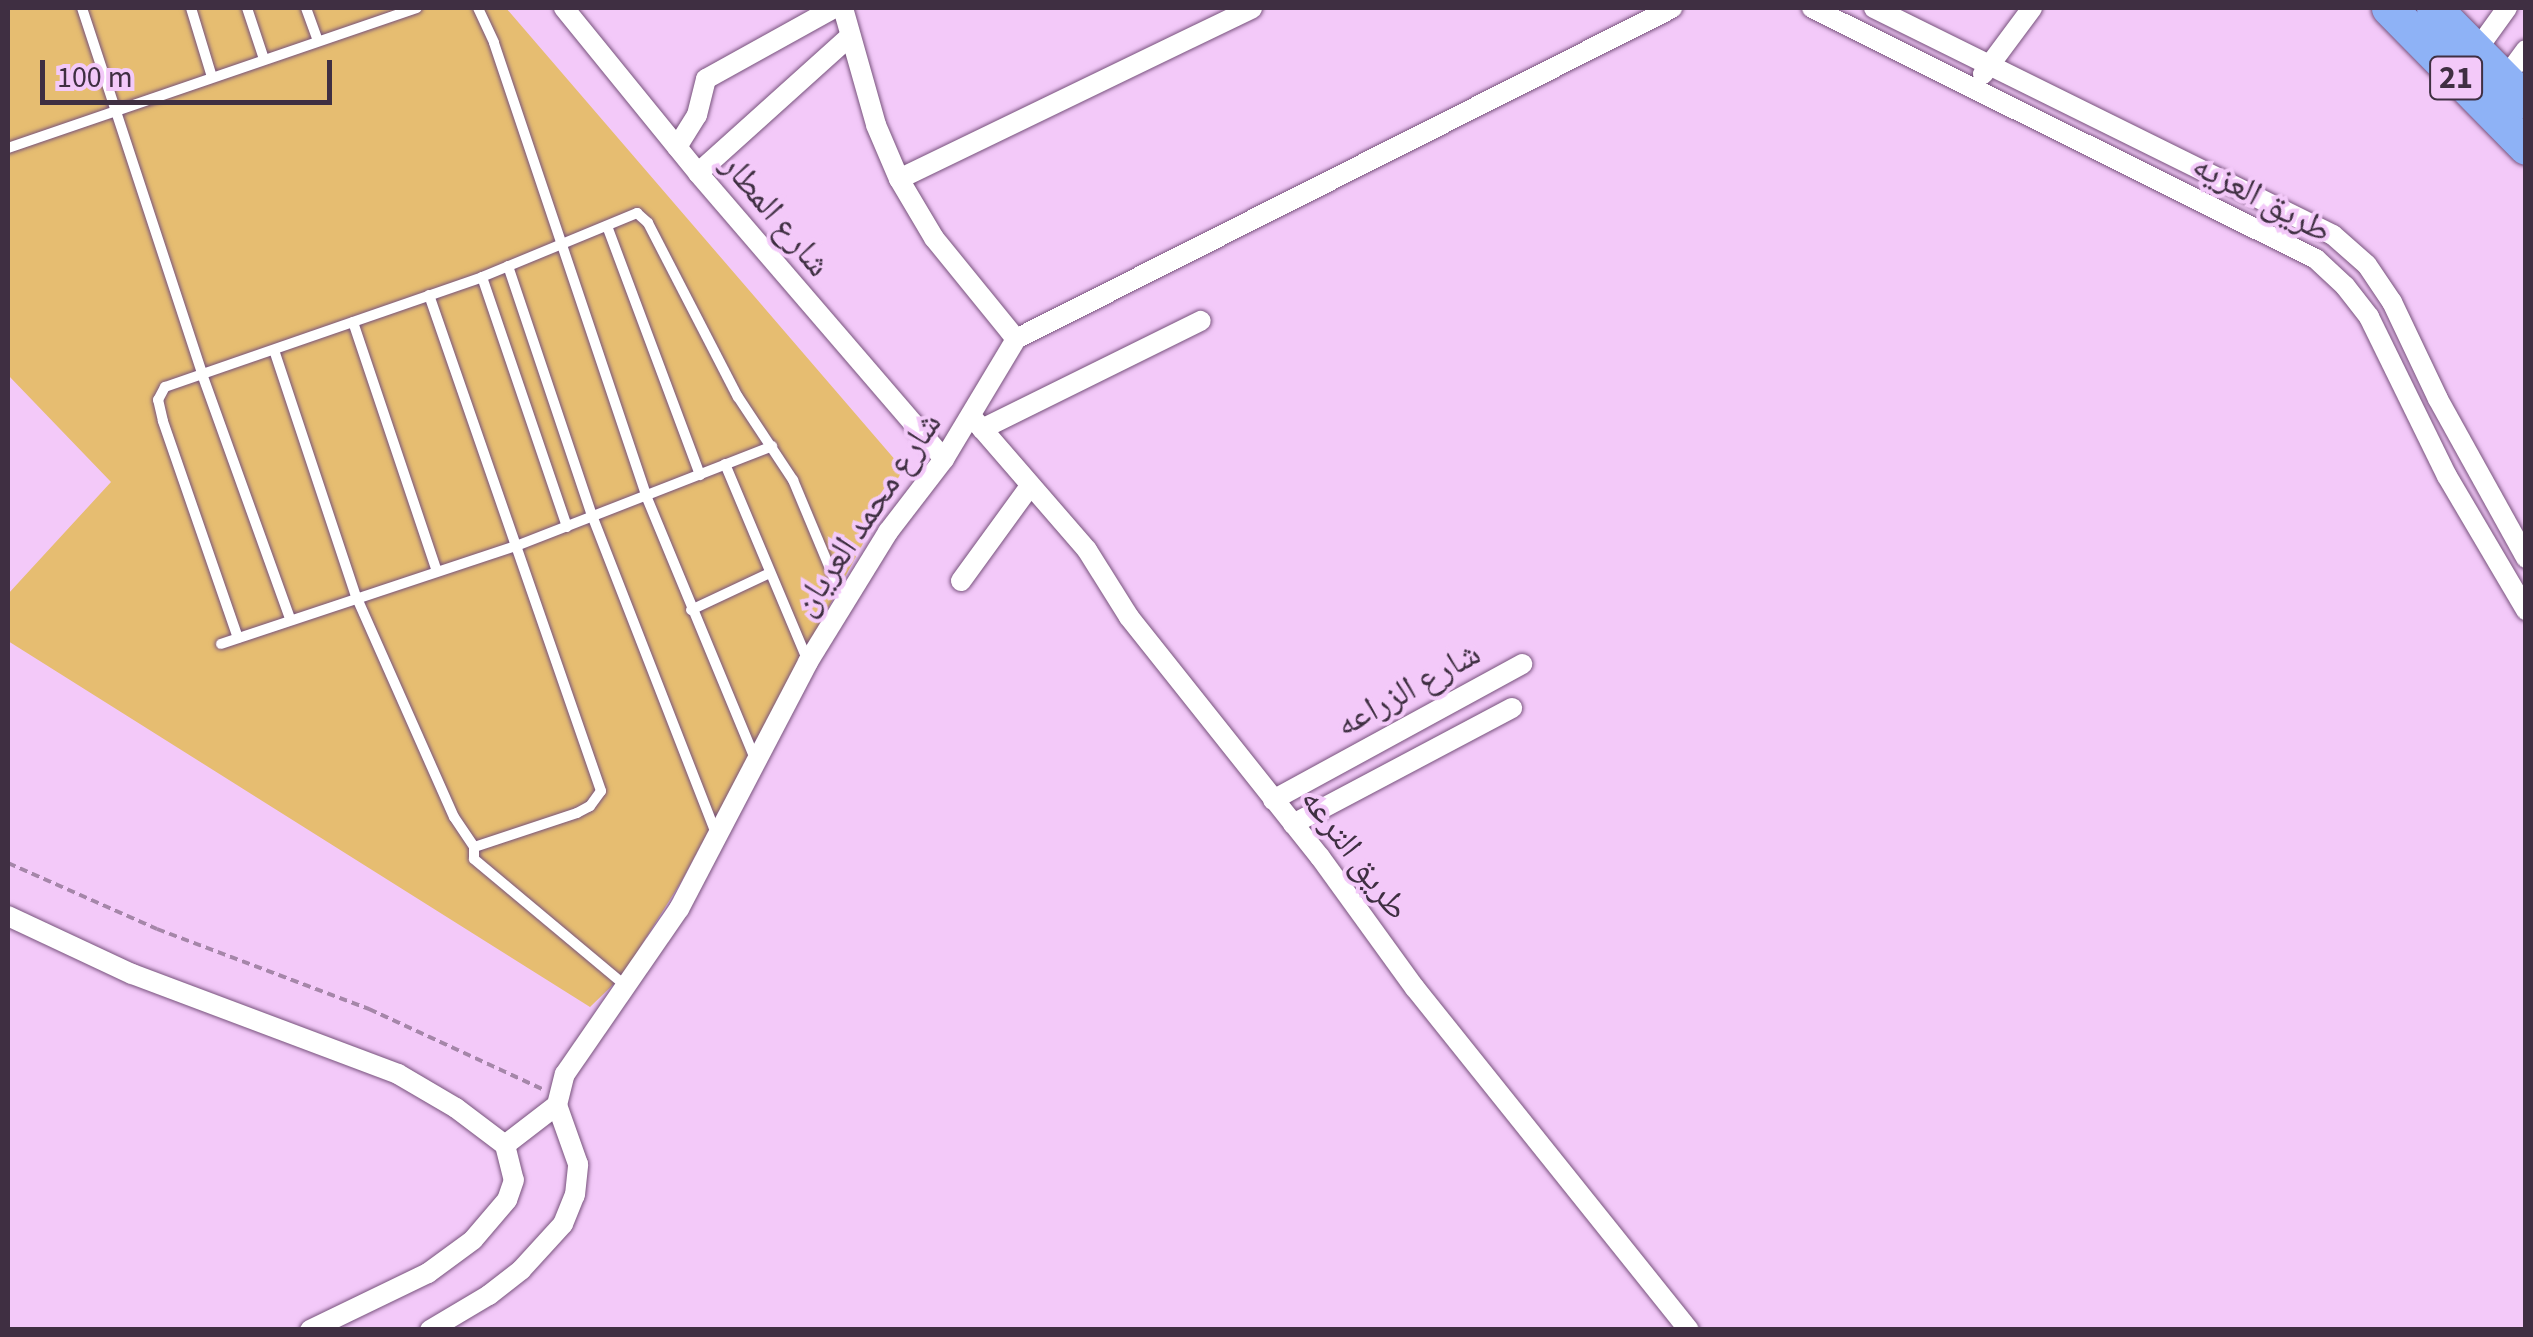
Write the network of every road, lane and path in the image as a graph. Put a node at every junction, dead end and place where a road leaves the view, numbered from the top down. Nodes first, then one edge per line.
1 (82, 8) edge
2 (191, 8) edge
3 (247, 8) edge
4 (306, 8) edge
5 (417, 8) edge
6 (478, 8) edge
7 (564, 8) edge
8 (834, 8) edge
9 (843, 8) edge
10 (1252, 8) edge
11 (1672, 8) edge
12 (1812, 8) edge
13 (1874, 8) edge
14 (2032, 8) edge
15 (2388, 8) edge
16 (2434, 8) edge
17 (2507, 8) edge
18 (850, 36) junction
19 (318, 41) junction
20 (2526, 50) edge
21 (2476, 51) junction
22 (264, 59) junction
23 (1988, 67) junction
24 (212, 77) junction
25 (1973, 88) junction
26 (2515, 91) edge
27 (117, 109) junction
28 (677, 146) junction
29 (2526, 147) edge
30 (8, 148) edge
31 (698, 173) junction
32 (899, 178) junction
33 (606, 226) junction
34 (561, 245) junction
35 (508, 266) junction
36 (482, 277) junction
37 (429, 295) junction
38 (1201, 321) dead end
39 (353, 322) junction
40 (1016, 338) junction
41 (274, 350) junction
42 (202, 374) junction
43 (977, 422) junction
44 (772, 446) junction
45 (944, 459) junction
46 (725, 464) junction
47 (700, 475) junction
48 (1030, 486) junction
49 (647, 498) junction
50 (593, 518) junction
51 (566, 528) junction
52 (516, 546) junction
53 (2526, 558) edge
54 (437, 571) junction
55 (770, 573) junction
56 (961, 581) dead end
57 (356, 596) junction
58 (844, 603) junction
59 (691, 610) junction
60 (2526, 610) edge
61 (290, 618) junction
62 (238, 638) junction
63 (222, 644) dead end
64 (808, 662) junction
65 (1522, 664) dead end
66 (1512, 708) dead end
67 (756, 760) junction
68 (1273, 800) junction
69 (1292, 824) junction
70 (718, 838) junction
71 (474, 847) junction
72 (8, 863) edge
73 (8, 916) edge
74 (626, 986) junction
75 (554, 1104) junction
76 (511, 1140) junction
77 (310, 1330) edge
78 (430, 1330) edge
79 (1690, 1330) edge

1 - 27 lane
2 - 24 lane
3 - 22 lane
4 - 19 lane
5 - 19 lane
6 - 34 lane
7 - 28 street, شارع المطار
8 - 28 street
9 - 18 street
10 - 32 street
11 - 40 street
12 - 25 street, طريق العزيه
13 - 23 street, طريق العزيه
14 - 23 street
15 - 29 highway, 21
16 - 21 highway, 21
17 - 21 street
18 - 31 street
18 - 32 street
19 - 22 lane
20 - 26 street
21 - 26 highway, 21
22 - 24 lane
23 - 25 street
23 - 53 street, طريق العزيه
24 - 27 lane
25 - 60 street, طريق العزيه
27 - 30 lane
27 - 42 lane
28 - 31 street, شارع المطار
31 - 45 street, شارع المطار
32 - 40 street
33 - 34 lane
33 - 44 lane
33 - 47 lane
34 - 35 lane
34 - 49 lane
35 - 36 lane
35 - 50 lane
36 - 37 lane
36 - 51 lane
37 - 39 lane
37 - 52 lane
38 - 43 street
39 - 41 lane
39 - 54 lane
40 - 43 street, شارع محمد العريان
41 - 42 lane
41 - 57 lane
42 - 61 lane
42 - 62 lane
43 - 45 street, شارع محمد العريان
43 - 48 street, طريق الترعه
44 - 46 lane
44 - 58 lane
45 - 58 street, شارع محمد العريان
46 - 47 lane
46 - 55 lane
47 - 49 lane
48 - 56 street
48 - 68 street, طريق الترعه
49 - 50 lane
49 - 59 lane
50 - 51 lane
50 - 70 lane
51 - 52 lane
52 - 54 lane
52 - 71 lane
54 - 57 lane
55 - 59 lane
55 - 64 lane
57 - 61 lane
57 - 71 lane
58 - 64 street, شارع محمد العريان
59 - 67 lane
61 - 62 lane
62 - 63 lane
64 - 67 street, شارع محمد العريان
65 - 68 street, شارع الزراعه
66 - 69 street
67 - 70 street, شارع محمد العريان
68 - 69 street, طريق الترعه
69 - 79 street, طريق الترعه
70 - 74 street, شارع محمد العريان
71 - 74 lane
72 - 75 path
73 - 76 street
74 - 75 street, شارع محمد العريان
75 - 76 street
75 - 78 street
76 - 77 street

